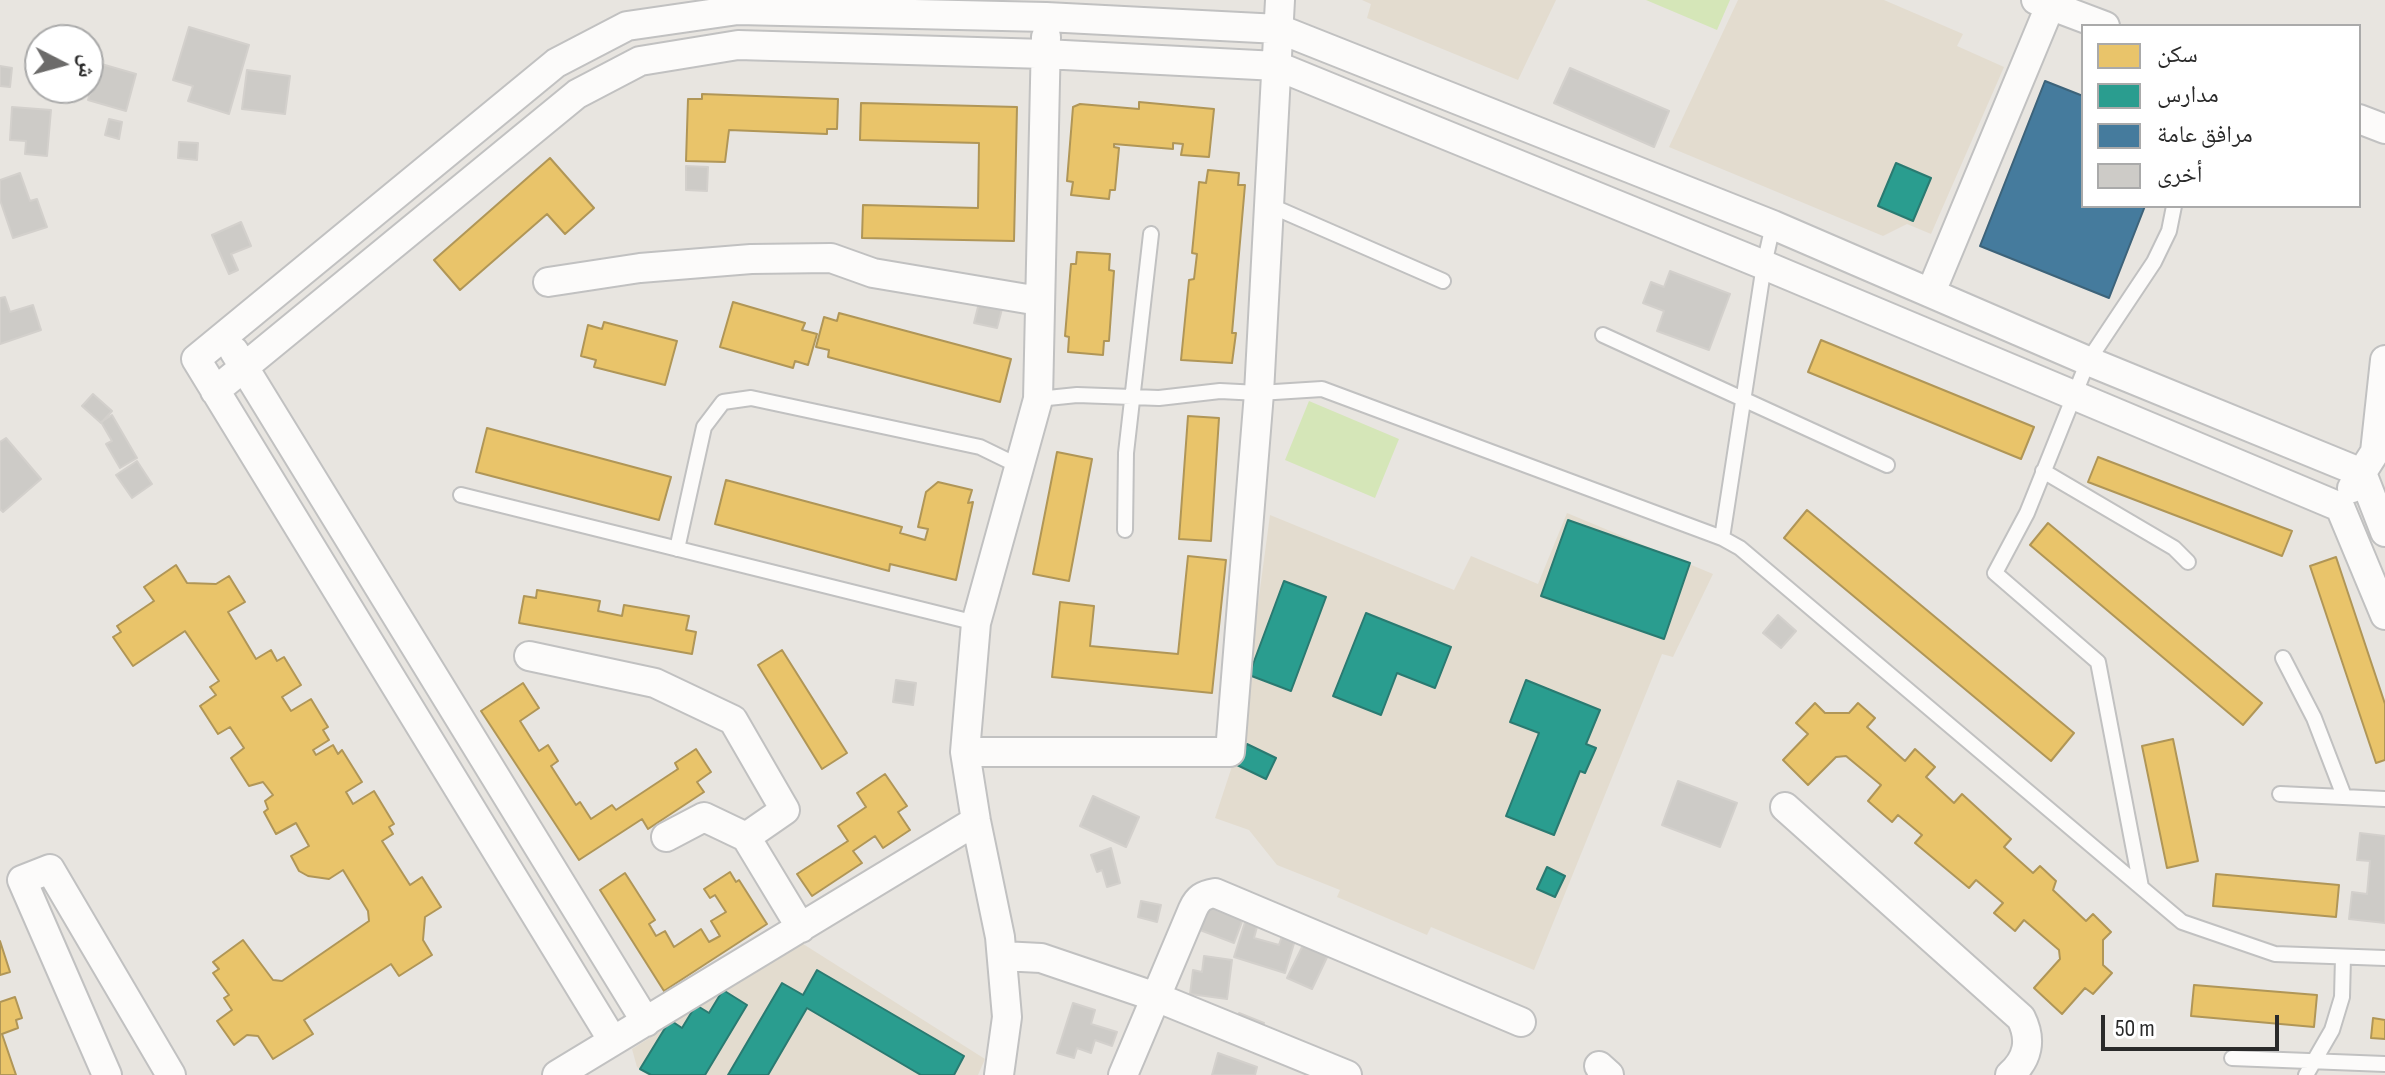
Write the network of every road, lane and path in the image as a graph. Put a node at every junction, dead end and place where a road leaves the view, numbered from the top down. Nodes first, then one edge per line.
1 (1280, 0) edge
2 (2043, 3) edge
3 (739, 5) edge
4 (1046, 17) junction
5 (2100, 24) edge
6 (1279, 29) junction
7 (738, 45) junction
8 (1045, 54) junction
9 (1277, 66) junction
10 (2361, 120) edge
11 (2385, 129) edge
12 (1269, 205) junction
13 (2174, 208) edge
14 (1773, 225) junction
15 (1151, 234) dead end
16 (1764, 265) junction
17 (1443, 281) dead end
18 (548, 282) dead end
19 (1931, 292) junction
20 (1039, 301) junction
21 (1603, 335) dead end
22 (225, 336) junction
23 (2385, 360) edge
24 (2088, 361) junction
25 (244, 368) junction
26 (215, 391) junction
27 (1259, 393) junction
28 (2073, 396) junction
29 (1131, 397) junction
30 (1038, 399) junction
31 (1743, 401) junction
32 (2196, 405) junction
33 (2186, 443) junction
34 (2374, 459) edge
35 (1887, 465) dead end
36 (1019, 466) junction
37 (2043, 471) junction
38 (461, 495) dead end
39 (2340, 507) junction
40 (1125, 530) dead end
41 (2385, 532) edge
42 (1722, 538) junction
43 (677, 549) junction
44 (2188, 562) dead end
45 (2385, 615) edge
46 (976, 623) junction
47 (529, 656) dead end
48 (2283, 658) dead end
49 (965, 752) junction
50 (2280, 794) dead end
51 (2344, 796) junction
52 (2385, 799) edge
53 (1785, 807) dead end
54 (976, 821) junction
55 (666, 837) dead end
56 (746, 837) junction
57 (2141, 887) junction
58 (801, 928) junction
59 (1002, 956) junction
60 (2343, 957) junction
61 (2385, 958) edge
62 (1156, 997) junction
63 (646, 1022) junction
64 (1521, 1022) dead end
65 (613, 1041) junction
66 (2232, 1058) dead end
67 (2385, 1064) edge
68 (2310, 1068) edge
69 (107, 1075) edge
70 (171, 1075) edge
71 (557, 1075) edge
72 (999, 1075) edge
73 (1123, 1075) edge
74 (1347, 1075) edge
75 (2010, 1075) edge

1 - 6 street
2 - 5 street
2 - 19 street
3 - 4 street
3 - 7 street
3 - 22 street
4 - 6 street
4 - 8 street
6 - 9 street
6 - 14 street
7 - 8 street
7 - 25 street
8 - 9 street
8 - 20 street
9 - 12 street
9 - 16 street
10 - 11 street
12 - 17 lane
12 - 27 street
13 - 24 lane
14 - 16 lane
14 - 19 street
15 - 29 lane
16 - 28 street
16 - 31 lane
18 - 20 street
19 - 24 street
20 - 30 street
21 - 31 lane
22 - 25 street
22 - 26 street
23 - 34 street
24 - 28 lane
24 - 32 street
25 - 26 street
25 - 63 street
26 - 65 street
27 - 29 lane
27 - 42 lane
27 - 49 street
28 - 33 street
28 - 37 lane
29 - 30 lane
29 - 40 lane
30 - 36 street
31 - 35 lane
31 - 42 lane
32 - 33 street
32 - 34 street
33 - 39 street
34 - 39 street
34 - 41 street
36 - 43 lane
36 - 46 street
37 - 44 lane
37 - 57 lane
38 - 43 lane
39 - 45 street
42 - 57 lane
43 - 46 lane
46 - 49 street
47 - 56 street
48 - 51 lane
49 - 54 street
50 - 51 lane
51 - 52 lane
53 - 75 street
54 - 58 street
54 - 59 street
55 - 56 street
56 - 58 street
57 - 60 lane
58 - 63 street
59 - 62 street
59 - 72 street
60 - 61 lane
60 - 68 lane
62 - 64 street
62 - 73 street
62 - 74 street
63 - 65 street
65 - 71 street
66 - 68 lane
67 - 68 lane
69 - 70 street

